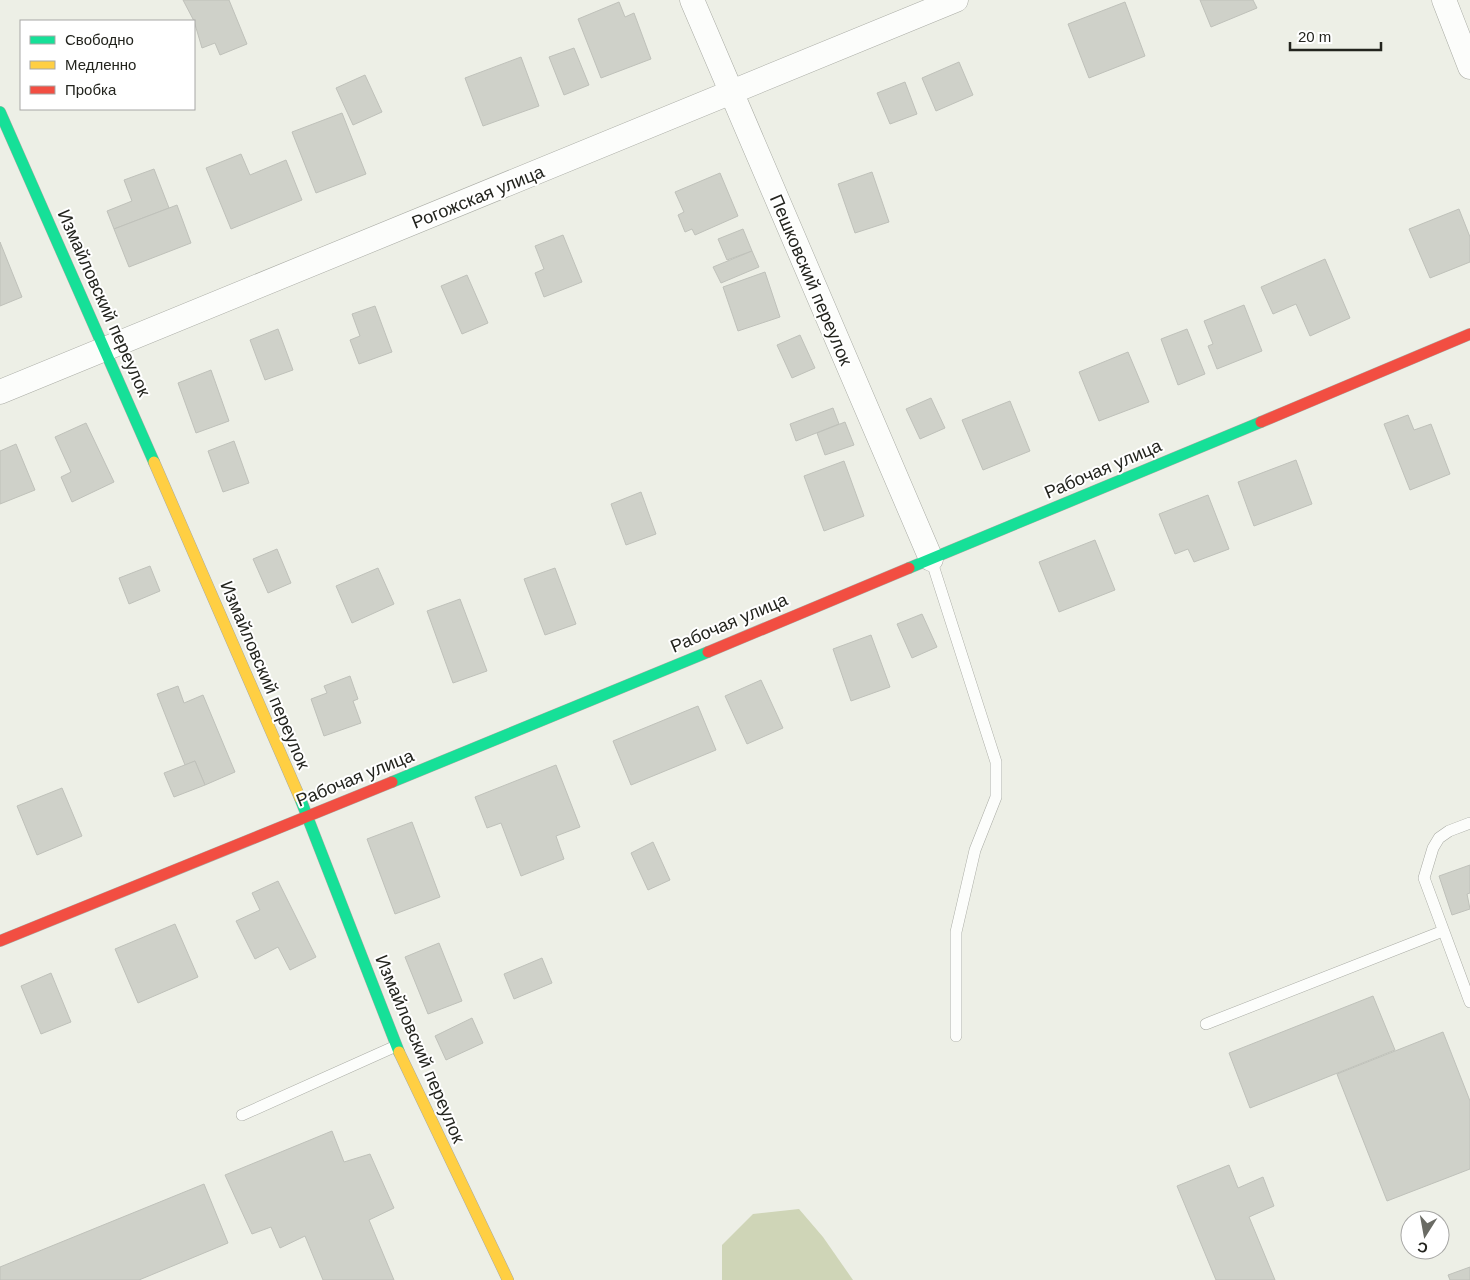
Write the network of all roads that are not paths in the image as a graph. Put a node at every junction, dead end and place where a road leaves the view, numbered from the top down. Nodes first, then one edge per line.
1 (692, 0) edge
2 (956, 0) edge
3 (1444, 0) edge
4 (1470, 67) edge
5 (731, 92) junction
6 (0, 112) edge
7 (1470, 334) edge
8 (106, 350) junction
9 (0, 392) edge
10 (931, 559) junction
11 (308, 817) junction
12 (1470, 823) edge
13 (1443, 931) junction
14 (0, 941) edge
15 (1470, 1002) edge
16 (1206, 1024) dead end
17 (956, 1036) dead end
18 (396, 1046) junction
19 (242, 1115) dead end
20 (508, 1280) edge

1 - 5 street, Пешковский переулок
2 - 5 street, Рогожская улица
3 - 4 street
5 - 8 street, Рогожская улица
5 - 10 street, Пешковский переулок
6 - 8 main road, Измайловский переулок
7 - 10 main road, Рабочая улица
8 - 9 street, Рогожская улица
8 - 11 main road, Измайловский переулок
10 - 11 main road, Рабочая улица
10 - 17 lane
11 - 14 main road, Рабочая улица
11 - 18 main road, Измайловский переулок
12 - 13 lane
13 - 15 lane
13 - 16 lane
18 - 19 lane
18 - 20 main road, Измайловский переулок

